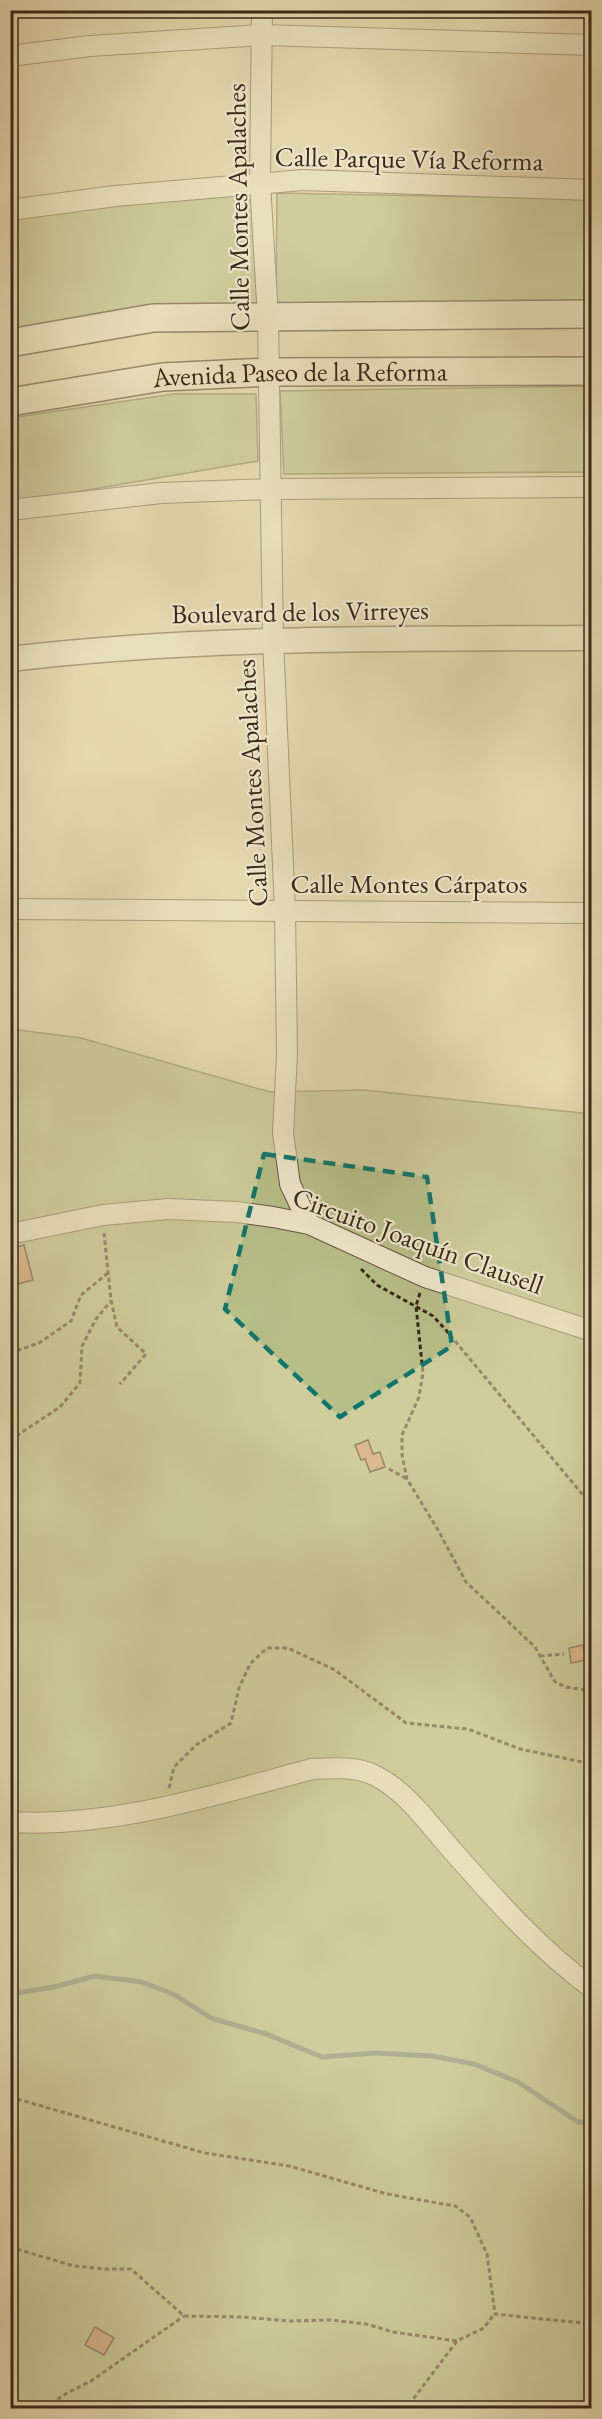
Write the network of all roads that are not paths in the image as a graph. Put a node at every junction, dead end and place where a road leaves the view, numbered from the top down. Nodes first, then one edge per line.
1 (262, 10) edge
2 (262, 35) junction
3 (591, 45) edge
4 (10, 56) edge
5 (260, 183) junction
6 (591, 190) edge
7 (10, 210) edge
8 (591, 314) edge
9 (268, 317) junction
10 (10, 343) edge
11 (591, 371) edge
12 (269, 372) junction
13 (10, 402) edge
14 (591, 487) edge
15 (272, 489) junction
16 (10, 510) edge
17 (591, 638) edge
18 (273, 639) junction
19 (10, 658) edge
20 (10, 909) edge
21 (285, 910) junction
22 (591, 913) edge
23 (309, 1224) junction
24 (10, 1234) edge
25 (591, 1330) edge
26 (10, 1822) edge
27 (591, 1988) edge

1 - 2 street, Calle Montes Apalaches
2 - 3 street
2 - 4 street
2 - 5 street, Calle Montes Apalaches
5 - 6 street, Calle Parque Vía Reforma
5 - 7 street, Calle Parque Vía Reforma
5 - 9 street, Calle Montes Apalaches
8 - 9 main road, Avenida Paseo de la Reforma
9 - 10 main road, Avenida Paseo de la Reforma
9 - 12 street, Calle Montes Apalaches
11 - 12 main road, Avenida Paseo de la Reforma
12 - 13 main road, Avenida Paseo de la Reforma
12 - 15 street, Calle Montes Apalaches
14 - 15 street
15 - 16 street
15 - 18 street, Calle Montes Apalaches
17 - 18 street, Boulevard de los Virreyes
18 - 19 street, Boulevard de los Virreyes
18 - 21 street, Calle Montes Apalaches
20 - 21 street, Calle Montes Cárpatos
21 - 22 street, Calle Montes Cárpatos
21 - 23 street, Calle Montes Apalaches
23 - 24 street, Circuito Joaquín Clausell
23 - 25 street, Circuito Joaquín Clausell
26 - 27 street

